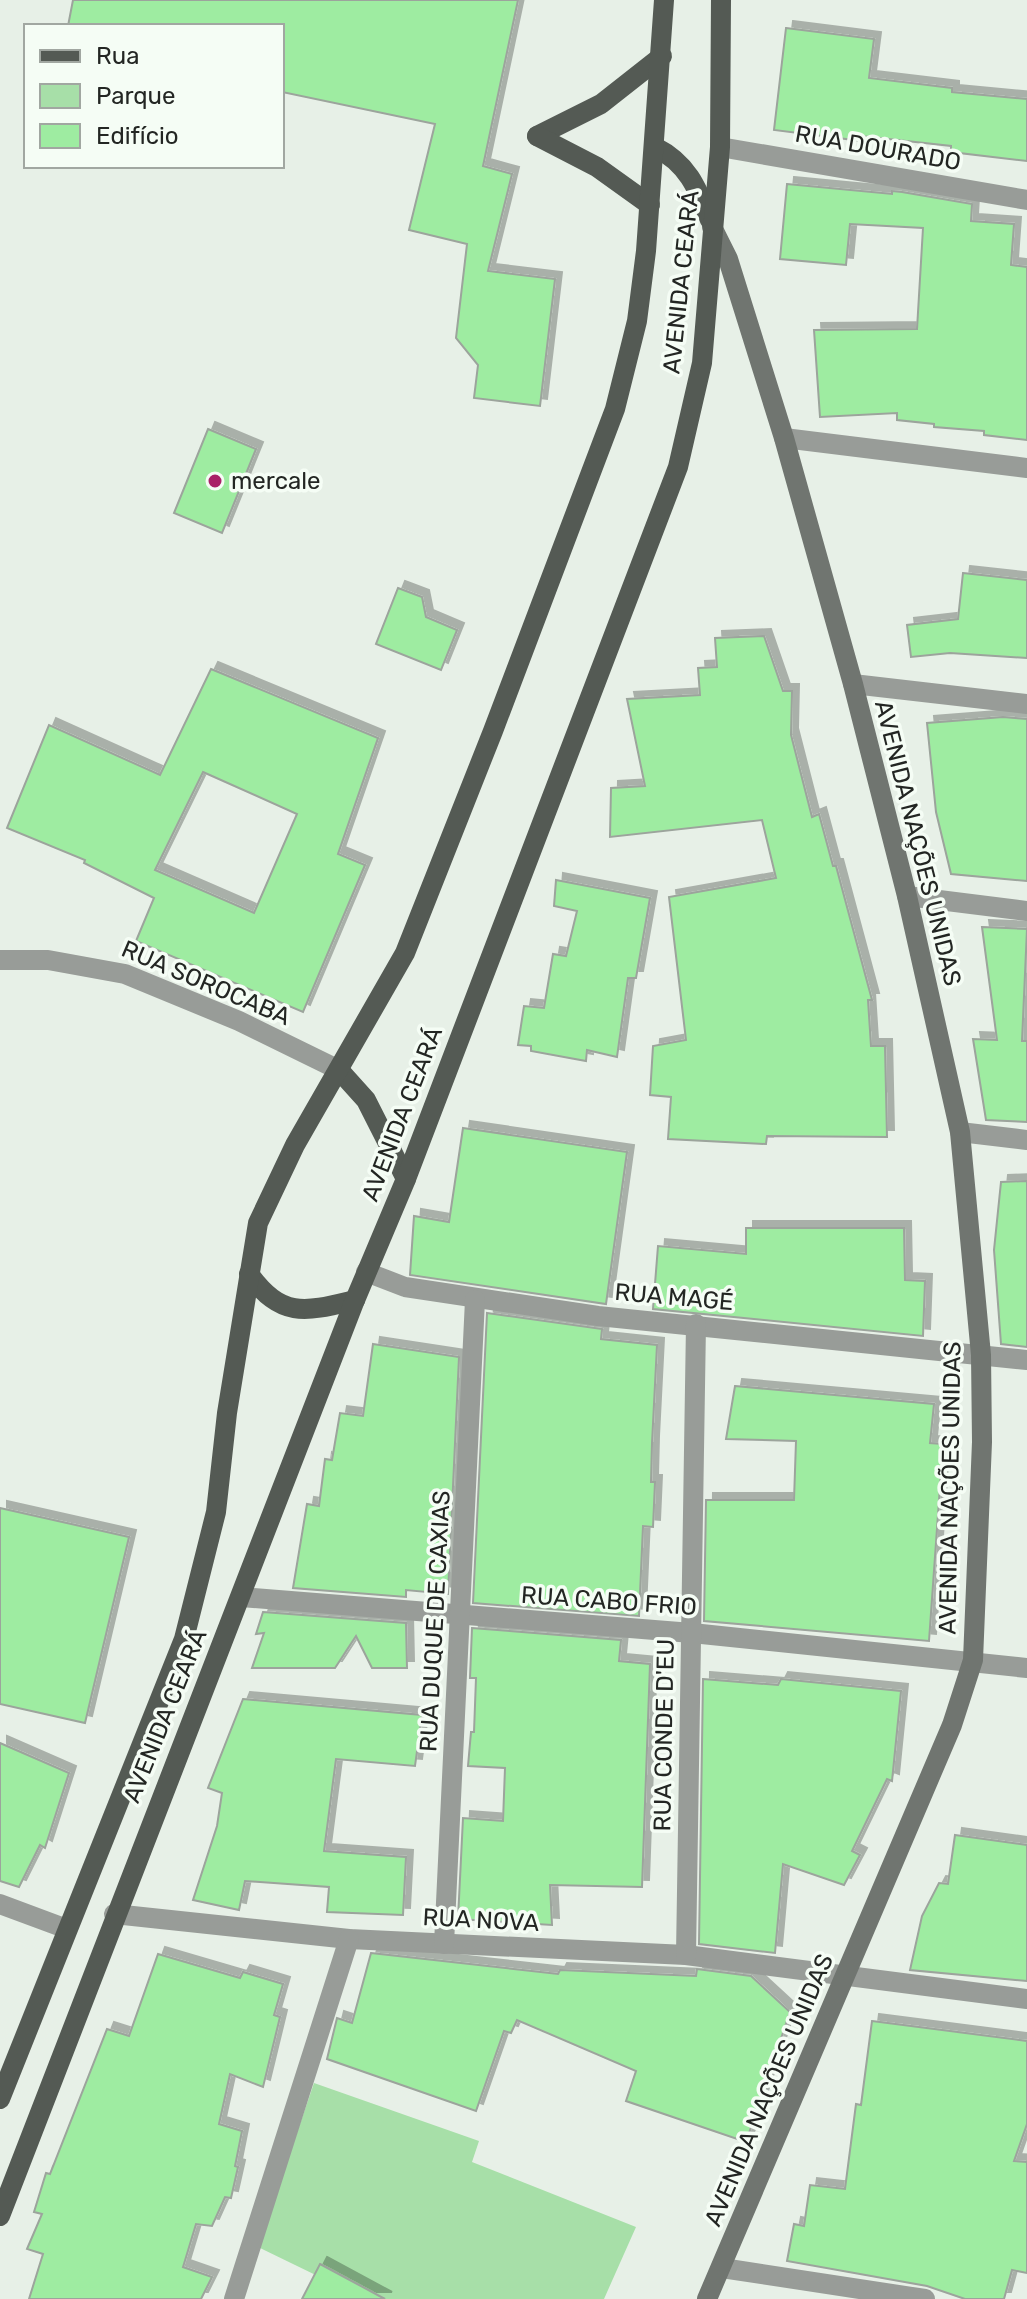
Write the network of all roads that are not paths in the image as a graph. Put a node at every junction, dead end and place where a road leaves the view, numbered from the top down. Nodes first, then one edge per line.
1 (664, 0) edge
2 (721, 0) edge
3 (662, 56) junction
4 (655, 147) junction
5 (720, 147) junction
6 (1027, 200) edge
7 (650, 205) junction
8 (712, 227) junction
9 (784, 438) junction
10 (1027, 468) edge
11 (853, 684) junction
12 (1027, 704) edge
13 (907, 896) junction
14 (1027, 911) edge
15 (0, 960) edge
16 (339, 1070) junction
17 (960, 1132) junction
18 (1027, 1140) edge
19 (406, 1179) junction
20 (366, 1272) junction
21 (249, 1274) junction
22 (355, 1300) junction
23 (475, 1300) junction
24 (696, 1324) junction
25 (981, 1355) junction
26 (1027, 1360) edge
27 (241, 1597) junction
28 (462, 1617) junction
29 (692, 1633) junction
30 (973, 1660) junction
31 (1027, 1668) edge
32 (0, 1904) edge
33 (114, 1914) junction
34 (67, 1929) junction
35 (349, 1939) junction
36 (444, 1944) junction
37 (686, 1955) junction
38 (846, 1978) junction
39 (1027, 1999) edge
40 (0, 2099) edge
41 (0, 2216) edge
42 (722, 2268) junction
43 (234, 2299) edge
44 (707, 2299) edge
45 (925, 2299) edge

1 - 3 main road, AVENIDA CEARÁ
2 - 5 main road, AVENIDA CEARÁ
3 - 4 main road, AVENIDA CEARÁ
3 - 7 main road
4 - 7 main road, AVENIDA CEARÁ
4 - 8 main road
5 - 6 street, RUA DOURADO
5 - 8 main road, AVENIDA CEARÁ
7 - 16 main road, AVENIDA CEARÁ
8 - 9 street, AVENIDA NAÇÕES UNIDAS
8 - 19 main road, AVENIDA CEARÁ
9 - 10 street
9 - 11 street, AVENIDA NAÇÕES UNIDAS
11 - 12 street
11 - 13 street, AVENIDA NAÇÕES UNIDAS
13 - 14 street
13 - 17 street, AVENIDA NAÇÕES UNIDAS
15 - 16 street, RUA SOROCABA
16 - 19 main road
16 - 21 main road, AVENIDA CEARÁ
17 - 18 street
17 - 25 street, AVENIDA NAÇÕES UNIDAS
19 - 20 main road, AVENIDA CEARÁ
20 - 22 main road, AVENIDA CEARÁ
20 - 23 street, RUA MAGÉ
21 - 22 main road
21 - 34 main road, AVENIDA CEARÁ
22 - 27 main road, AVENIDA CEARÁ
23 - 24 street, RUA MAGÉ
23 - 28 street, RUA DUQUE DE CAXIAS
24 - 25 street, RUA MAGÉ
24 - 29 street, RUA CONDE D'EU
25 - 26 street, RUA MAGÉ
25 - 30 street, AVENIDA NAÇÕES UNIDAS
27 - 28 street, RUA CABO FRIO
27 - 33 main road, AVENIDA CEARÁ
28 - 29 street, RUA CABO FRIO
28 - 36 street, RUA DUQUE DE CAXIAS
29 - 30 street, RUA CABO FRIO
29 - 37 street, RUA CONDE D'EU
30 - 31 street, RUA CABO FRIO
30 - 38 street, AVENIDA NAÇÕES UNIDAS
32 - 34 street
33 - 35 street, RUA NOVA
33 - 41 main road, AVENIDA CEARÁ
34 - 40 main road, AVENIDA CEARÁ
35 - 36 street, RUA NOVA
35 - 43 street
36 - 37 street, RUA NOVA
37 - 38 street, RUA NOVA
38 - 39 street, RUA NOVA
38 - 42 street, AVENIDA NAÇÕES UNIDAS
42 - 44 street, AVENIDA NAÇÕES UNIDAS
42 - 45 street

